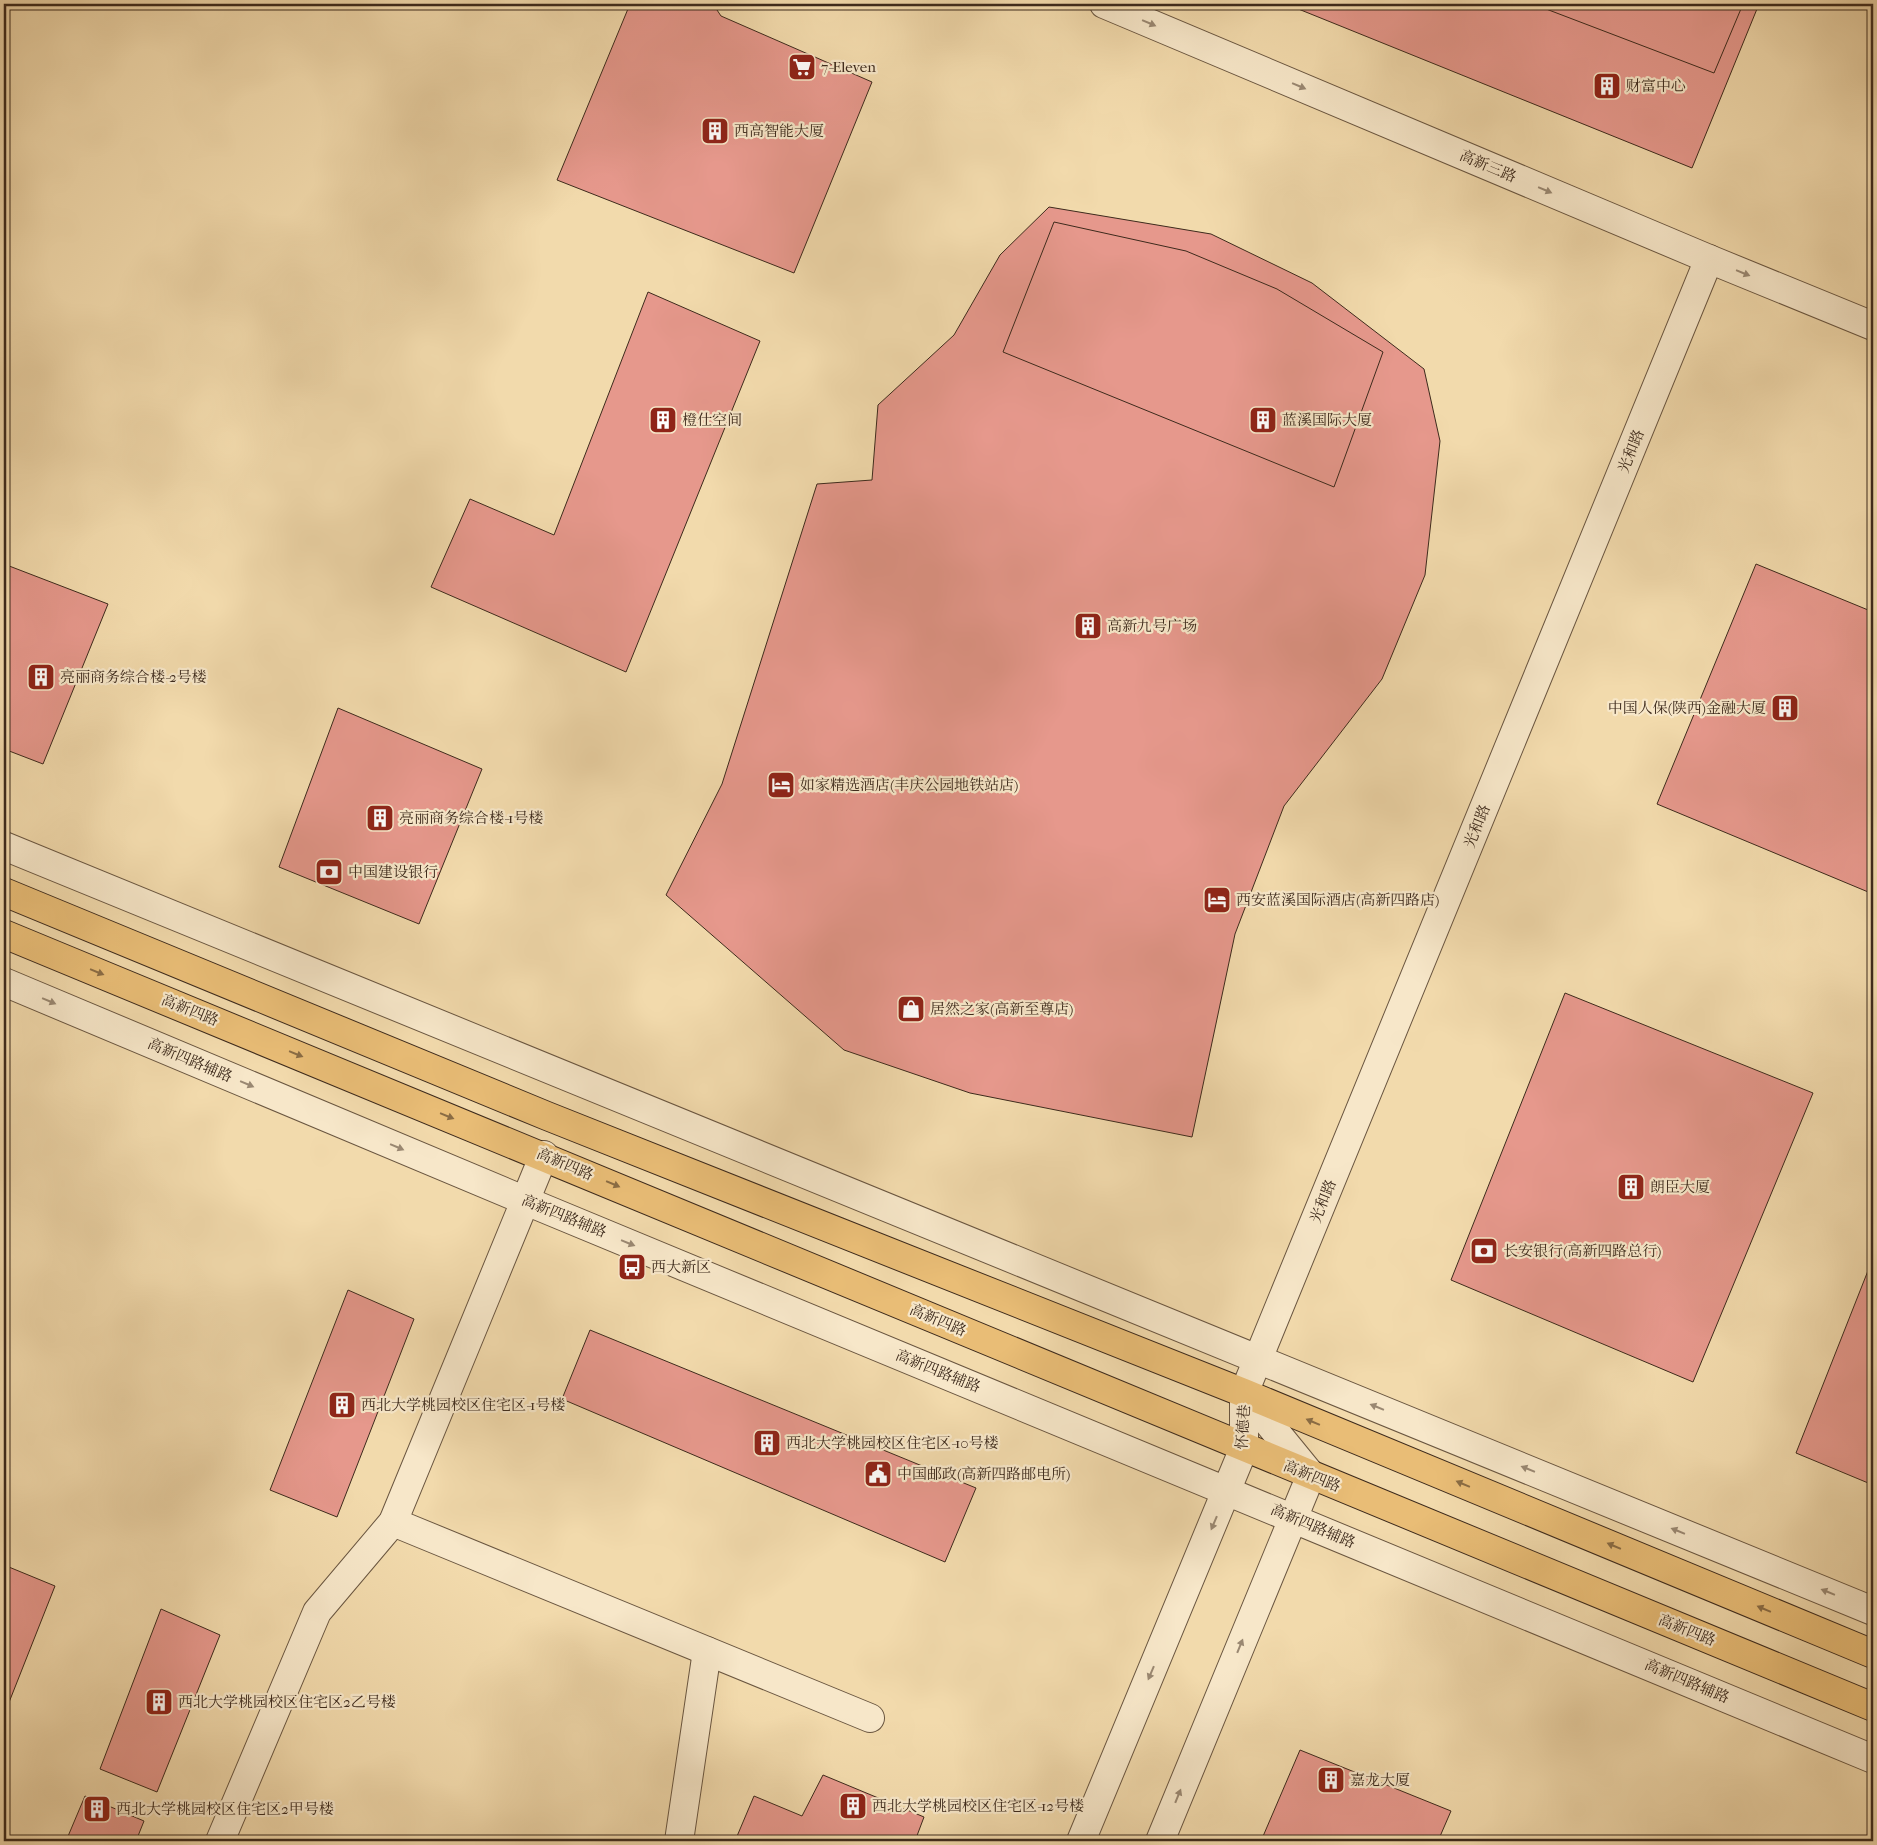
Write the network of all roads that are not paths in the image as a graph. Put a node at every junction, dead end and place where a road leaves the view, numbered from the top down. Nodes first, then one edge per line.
1 (1104, 4) edge
2 (1710, 259) junction
3 (1873, 326) edge
4 (4, 846) edge
5 (4, 892) edge
6 (4, 934) edge
7 (4, 982) edge
8 (544, 1156) junction
9 (526, 1201) junction
10 (1259, 1358) junction
11 (1244, 1393) junction
12 (1244, 1448) junction
13 (1311, 1475) junction
14 (1227, 1490) junction
15 (1293, 1518) junction
16 (394, 1522) junction
17 (1873, 1611) edge
18 (707, 1651) junction
19 (1873, 1654) edge
20 (1873, 1707) edge
21 (870, 1718) dead end
22 (1873, 1759) edge
23 (220, 1841) edge
24 (679, 1841) edge
25 (1081, 1841) edge
26 (1160, 1841) edge

1 -> 2 street, 高新三路
2 -> 3 street, 高新三路
2 - 10 street, 光和路
4 - 10 street
5 - 11 main road
6 -> 8 main road, 高新四路
7 -> 9 street, 高新四路辅路
8 - 9 street
8 -> 12 main road, 高新四路
9 -> 14 street, 高新四路辅路
9 - 16 street
10 - 11 street, 光和路
17 -> 10 street
11 - 12 street, 怀德巷
11 - 13 street, 怀德巷
19 -> 11 main road
12 - 13 main road, 高新四路
12 - 14 street, 怀德巷
13 - 15 street
13 - 20 main road, 高新四路
14 - 15 street, 高新四路辅路
14 -> 25 street, 怀德巷
15 - 22 street, 高新四路辅路
26 -> 15 street
16 - 18 street
16 - 23 street
18 - 21 street
18 - 24 street

